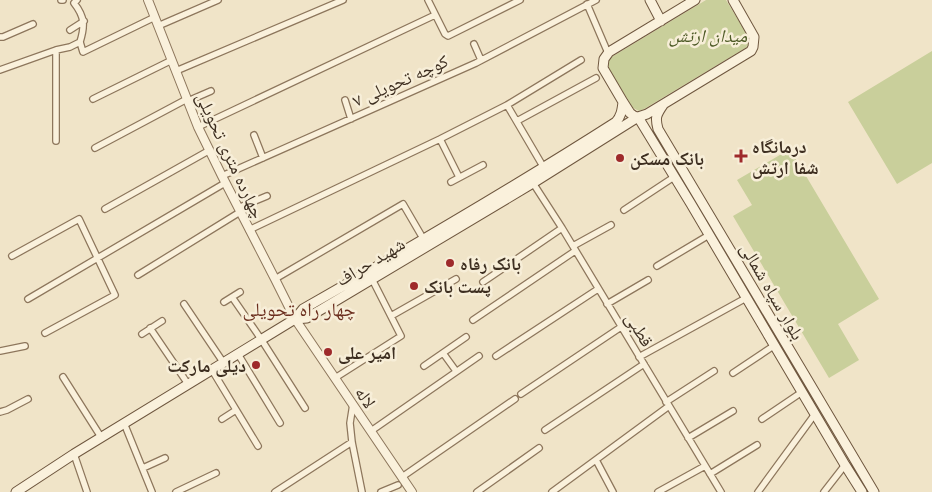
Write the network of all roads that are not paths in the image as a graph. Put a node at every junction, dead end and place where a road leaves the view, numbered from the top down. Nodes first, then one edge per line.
1 (148, 0) edge
2 (218, 0) edge
3 (343, 0) edge
4 (428, 0) edge
5 (520, 0) edge
6 (596, 0) edge
7 (650, 0) edge
8 (695, 0) edge
9 (733, 0) edge
10 (73, 1) edge
11 (588, 4) junction
12 (435, 15) junction
13 (155, 18) junction
14 (661, 21) junction
15 (84, 22) junction
16 (33, 24) dead end
17 (158, 26) junction
18 (70, 30) dead end
19 (0, 37) edge
20 (80, 42) junction
21 (474, 44) dead end
22 (56, 50) junction
23 (608, 53) junction
24 (172, 60) junction
25 (481, 60) junction
26 (581, 60) dead end
27 (0, 70) edge
28 (176, 71) junction
29 (596, 78) dead end
30 (211, 91) dead end
31 (93, 100) dead end
32 (188, 100) junction
33 (345, 100) dead end
34 (623, 102) junction
35 (508, 105) junction
36 (663, 105) junction
37 (351, 118) junction
38 (638, 118) junction
39 (516, 121) junction
40 (198, 127) junction
41 (658, 129) junction
42 (254, 135) dead end
43 (649, 135) junction
44 (440, 139) junction
45 (596, 139) junction
46 (56, 141) dead end
47 (95, 148) dead end
48 (210, 150) junction
49 (263, 158) junction
50 (483, 165) dead end
51 (544, 168) junction
52 (459, 177) junction
53 (674, 177) junction
54 (224, 180) junction
55 (451, 182) dead end
56 (533, 182) junction
57 (267, 196) dead end
58 (105, 209) dead end
59 (239, 210) junction
60 (624, 210) dead end
61 (612, 224) dead end
62 (562, 228) junction
63 (250, 230) junction
64 (709, 235) junction
65 (424, 240) junction
66 (574, 249) junction
67 (12, 256) dead end
68 (98, 258) junction
69 (657, 266) dead end
70 (739, 266) junction
71 (731, 272) junction
72 (138, 275) dead end
73 (275, 279) junction
74 (372, 279) junction
75 (456, 279) dead end
76 (648, 280) dead end
77 (483, 282) dead end
78 (598, 289) junction
79 (240, 292) dead end
80 (335, 295) junction
81 (232, 297) junction
82 (746, 298) junction
83 (28, 299) dead end
84 (224, 302) dead end
85 (184, 304) dead end
86 (607, 304) junction
87 (391, 316) junction
88 (295, 319) junction
89 (473, 320) dead end
90 (162, 322) dead end
91 (621, 327) junction
92 (150, 328) junction
93 (45, 333) dead end
94 (142, 334) dead end
95 (466, 337) dead end
96 (262, 339) junction
97 (775, 345) junction
98 (25, 346) dead end
99 (0, 351) edge
100 (443, 352) junction
101 (238, 354) junction
102 (479, 356) dead end
103 (496, 356) dead end
104 (639, 357) junction
105 (223, 362) junction
106 (644, 364) junction
107 (424, 366) dead end
108 (212, 370) junction
109 (456, 371) junction
110 (714, 371) dead end
111 (733, 373) dead end
112 (63, 377) dead end
113 (335, 378) junction
114 (188, 384) junction
115 (802, 392) junction
116 (521, 394) dead end
117 (28, 399) dead end
118 (515, 399) dead end
119 (352, 404) junction
120 (668, 404) junction
121 (305, 408) dead end
122 (236, 410) junction
123 (733, 411) dead end
124 (0, 412) edge
125 (815, 414) junction
126 (222, 418) dead end
127 (762, 419) dead end
128 (124, 422) junction
129 (280, 423) dead end
130 (545, 430) dead end
131 (371, 431) junction
132 (101, 437) junction
133 (688, 438) junction
134 (352, 442) junction
135 (757, 445) dead end
136 (258, 446) dead end
137 (539, 448) dead end
138 (74, 454) junction
139 (165, 458) dead end
140 (596, 460) junction
141 (845, 465) junction
142 (705, 466) junction
143 (143, 468) junction
144 (216, 473) dead end
145 (710, 474) junction
146 (400, 481) junction
147 (872, 488) edge
148 (862, 491) edge
149 (16, 492) edge
150 (87, 492) edge
151 (152, 492) edge
152 (176, 492) edge
153 (275, 492) edge
154 (362, 492) edge
155 (380, 492) edge
156 (412, 492) edge
157 (477, 492) edge
158 (552, 492) edge
159 (613, 492) edge
160 (658, 492) edge
161 (721, 492) edge
162 (758, 492) edge
163 (824, 492) edge

1 - 13 street, چهارده متری تحویلی
2 - 17 street
3 - 28 street
4 - 12 street
5 - 12 street
6 - 11 street, کوچه تحویلی ۷
7 - 14 main road
8 - 14 main road
9 - 36 main road
10 - 15 street
11 - 23 street
11 - 25 street, کوچه تحویلی ۷
12 - 40 street
13 - 17 street, چهارده متری تحویلی
13 - 20 street
14 - 23 main road
15 - 18 street
15 - 20 street
16 - 19 street
17 - 24 street, چهارده متری تحویلی
20 - 22 street
21 - 25 street
22 - 27 street
22 - 46 street
23 - 34 main road
24 - 28 street, چهارده متری تحویلی
24 - 31 street
25 - 37 street, کوچه تحویلی ۷
26 - 35 street
28 - 32 street, چهارده متری تحویلی
29 - 39 street
30 - 32 street
32 - 40 street, چهارده متری تحویلی
32 - 47 street
33 - 37 street
34 - 38 main road
34 - 45 main road
35 - 39 street
35 - 44 street
36 - 38 main road
36 - 41 main road
37 - 49 street, کوچه تحویلی ۷
38 - 43 main road, بلوار سپاه شمالی
38 - 45 main road, شهید حراف
39 - 51 street
40 - 48 street, چهارده متری تحویلی
41 - 43 main road
41 - 70 main road, بلوار سپاه شمالی
42 - 49 street
43 - 53 main road, بلوار سپاه شمالی
44 - 52 street
44 - 63 street
45 - 51 main road
45 - 56 main road, شهید حراف
48 - 54 street, چهارده متری تحویلی
48 - 58 street
49 - 54 street, کوچه تحویلی ۷
50 - 52 street
51 - 65 main road
52 - 55 street
53 - 60 street
53 - 64 main road, بلوار سپاه شمالی
54 - 59 street, چهارده متری تحویلی
54 - 68 street, کوچه تحویلی ۷
56 - 62 street, قطبی
56 - 74 main road, شهید حراف
57 - 59 street
59 - 63 street, چهارده متری تحویلی
59 - 72 street
61 - 66 street
62 - 66 street, قطبی
62 - 77 street
63 - 73 street, چهارده متری تحویلی
64 - 69 street
64 - 71 main road, بلوار سپاه شمالی
65 - 73 street
65 - 80 main road
66 - 78 street, قطبی
66 - 89 street
67 - 68 street
68 - 83 street, کوچه تحویلی ۷
68 - 93 street
70 - 71 main road
70 - 147 main road, بلوار سپاه شمالی
71 - 82 main road, بلوار سپاه شمالی
73 - 88 street, چهارده متری تحویلی
74 - 80 main road, شهید حراف
74 - 87 street
75 - 87 street
76 - 86 street
78 - 86 street, قطبی
78 - 103 street
79 - 81 street
80 - 88 main road
81 - 84 street
81 - 96 street
82 - 97 main road, بلوار سپاه شمالی
82 - 104 street
85 - 105 street
86 - 91 street, قطبی
87 - 113 street
88 - 96 main road
88 - 113 street, لاله
90 - 92 street
91 - 104 street, قطبی
91 - 116 street
92 - 94 street
92 - 114 street
95 - 100 street
96 - 101 main road
96 - 121 street
97 - 111 street
97 - 115 main road, بلوار سپاه شمالی
98 - 99 street
100 - 107 street
100 - 109 street
101 - 105 main road
101 - 129 street
102 - 109 street
104 - 106 street, قطبی
105 - 108 main road
106 - 120 street, قطبی
106 - 130 street
108 - 114 main road
108 - 122 street
109 - 131 street
110 - 120 street
112 - 132 street
113 - 119 street, لاله
114 - 128 main road
115 - 125 main road, بلوار سپاه شمالی
115 - 127 street
117 - 124 street
118 - 146 street
119 - 131 street, لاله
119 - 134 street
120 - 133 street, قطبی
120 - 140 street
122 - 126 street
122 - 136 street
123 - 133 street
125 - 141 main road, بلوار سپاه شمالی
125 - 162 street
128 - 132 main road
128 - 143 street
131 - 146 street, لاله
132 - 138 main road
133 - 142 street, قطبی
134 - 153 street
134 - 154 street
135 - 145 street
137 - 157 street
138 - 149 main road
138 - 150 street
139 - 143 street
140 - 158 street
140 - 159 street
141 - 148 main road, بلوار سپاه شمالی
141 - 163 street
142 - 145 street, قطبی
142 - 160 street
143 - 151 street
144 - 152 street
145 - 161 street, قطبی
146 - 155 street
146 - 156 street, لاله
147 - 148 main road

